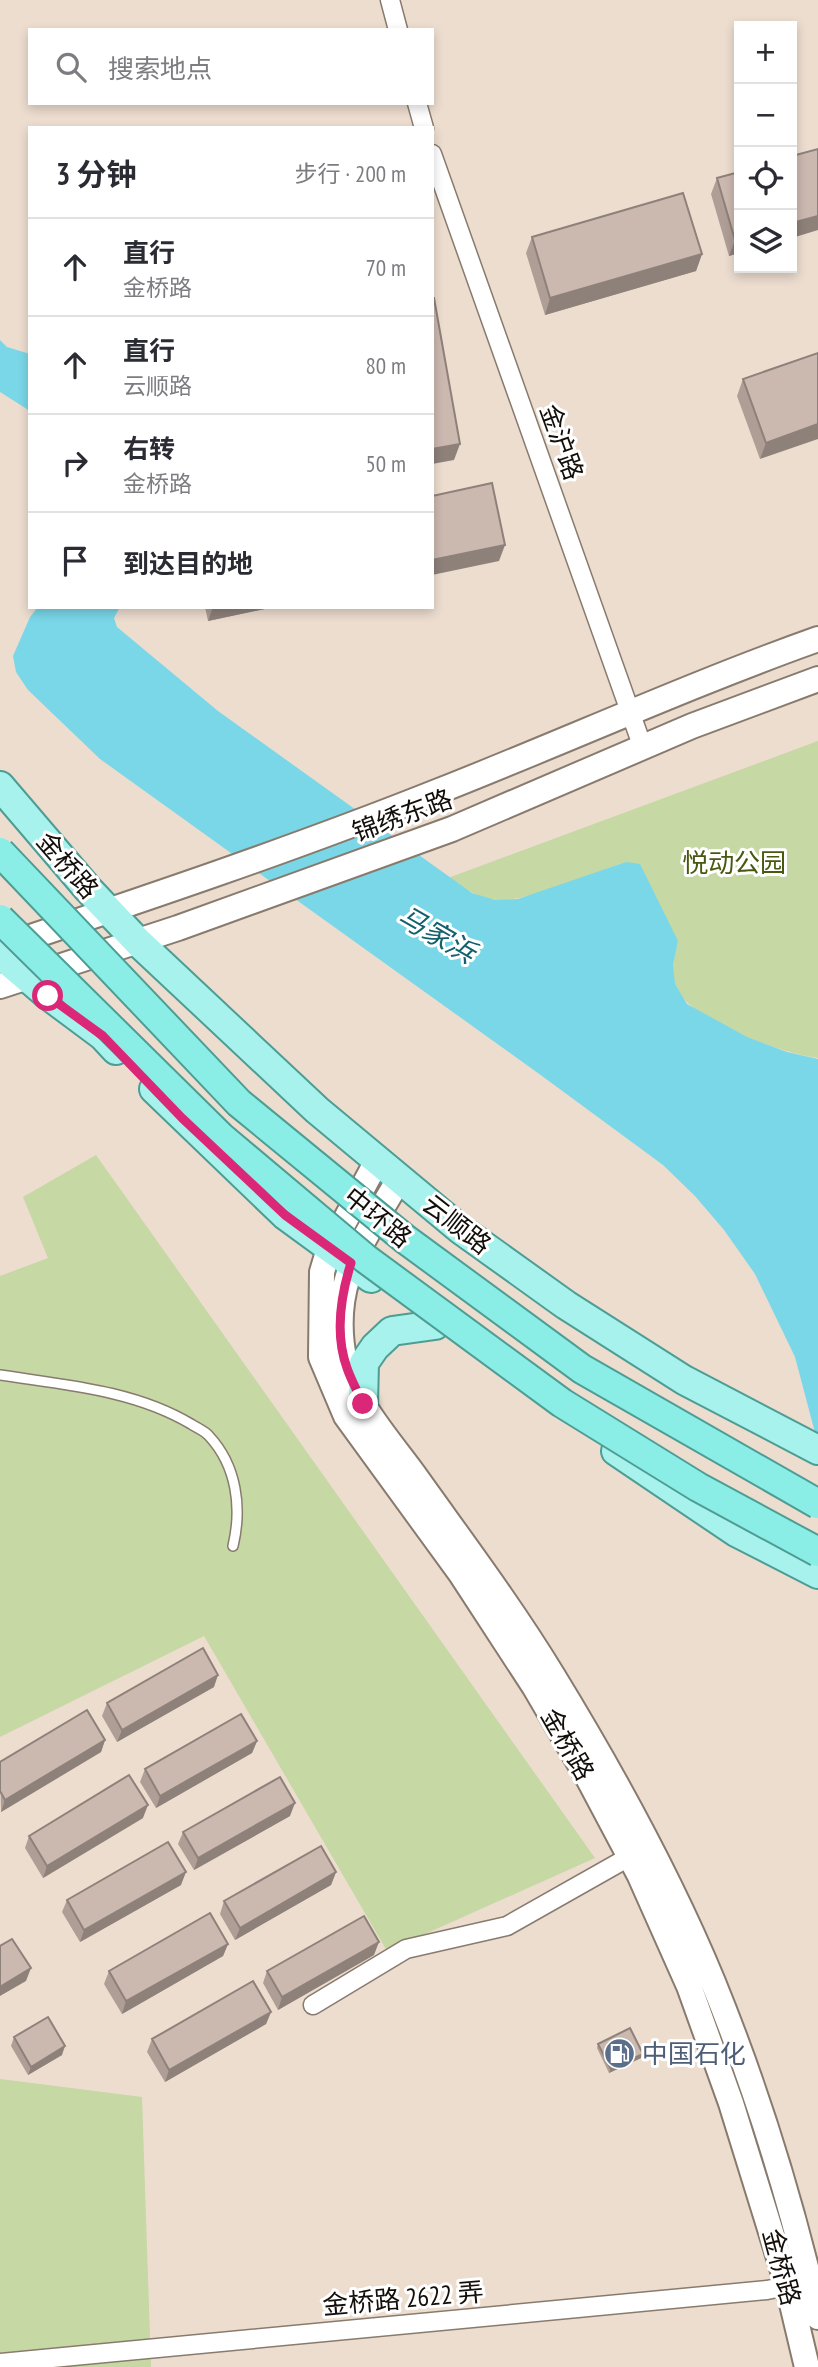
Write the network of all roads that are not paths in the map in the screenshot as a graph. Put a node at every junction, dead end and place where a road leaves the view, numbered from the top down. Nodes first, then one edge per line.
1 (390, 0) edge
2 (397, 28) edge
3 (418, 105) edge
4 (423, 126) edge
5 (434, 160) edge
6 (818, 639) edge
7 (818, 679) edge
8 (630, 712) junction
9 (643, 748) junction
10 (0, 786) edge
11 (0, 852) edge
12 (109, 911) junction
13 (0, 919) edge
14 (138, 942) junction
15 (0, 947) edge
16 (0, 954) edge
17 (12, 982) edge
18 (377, 1161) junction
19 (399, 1179) junction
20 (340, 1255) junction
21 (435, 1325) junction
22 (0, 1375) edge
23 (363, 1404) junction
24 (818, 1450) edge
25 (818, 1504) edge
26 (233, 1546) dead end
27 (818, 1552) edge
28 (818, 1574) edge
29 (629, 1857) junction
30 (313, 2005) dead end
31 (799, 2284) junction
32 (818, 2317) edge
33 (0, 2363) edge
34 (807, 2367) edge

1 - 2 street
3 - 4 street
5 - 8 street, 金沪路
6 - 8 main road, 锦绣东路
7 - 9 main road, 锦绣东路
8 - 9 street, 金沪路
8 - 12 main road, 锦绣东路
9 - 14 main road, 锦绣东路
10 - 12 main road, 金桥路
11 - 25 highway, 中环路, bridge
12 - 14 main road, 金桥路
12 - 15 main road, 锦绣东路
13 - 27 highway, 中环路, bridge
14 - 17 main road, 锦绣东路
14 - 18 main road, 云顺路
16 - 17 main road
17 - 20 main road
18 - 19 main road, 云顺路
18 - 20 main road, 金桥路
19 - 20 main road, 金桥路
19 - 24 main road, 云顺路
20 - 21 main road
20 - 23 main road, 金桥路
20 - 29 main road, 金桥路
21 - 23 main road
21 - 28 main road
22 - 26 lane
23 - 31 main road, 金桥路
29 - 30 street
29 - 31 main road, 金桥路
31 - 32 main road, 金桥路
31 - 33 street, 金桥路 2622 弄
31 - 34 main road, 金桥路

